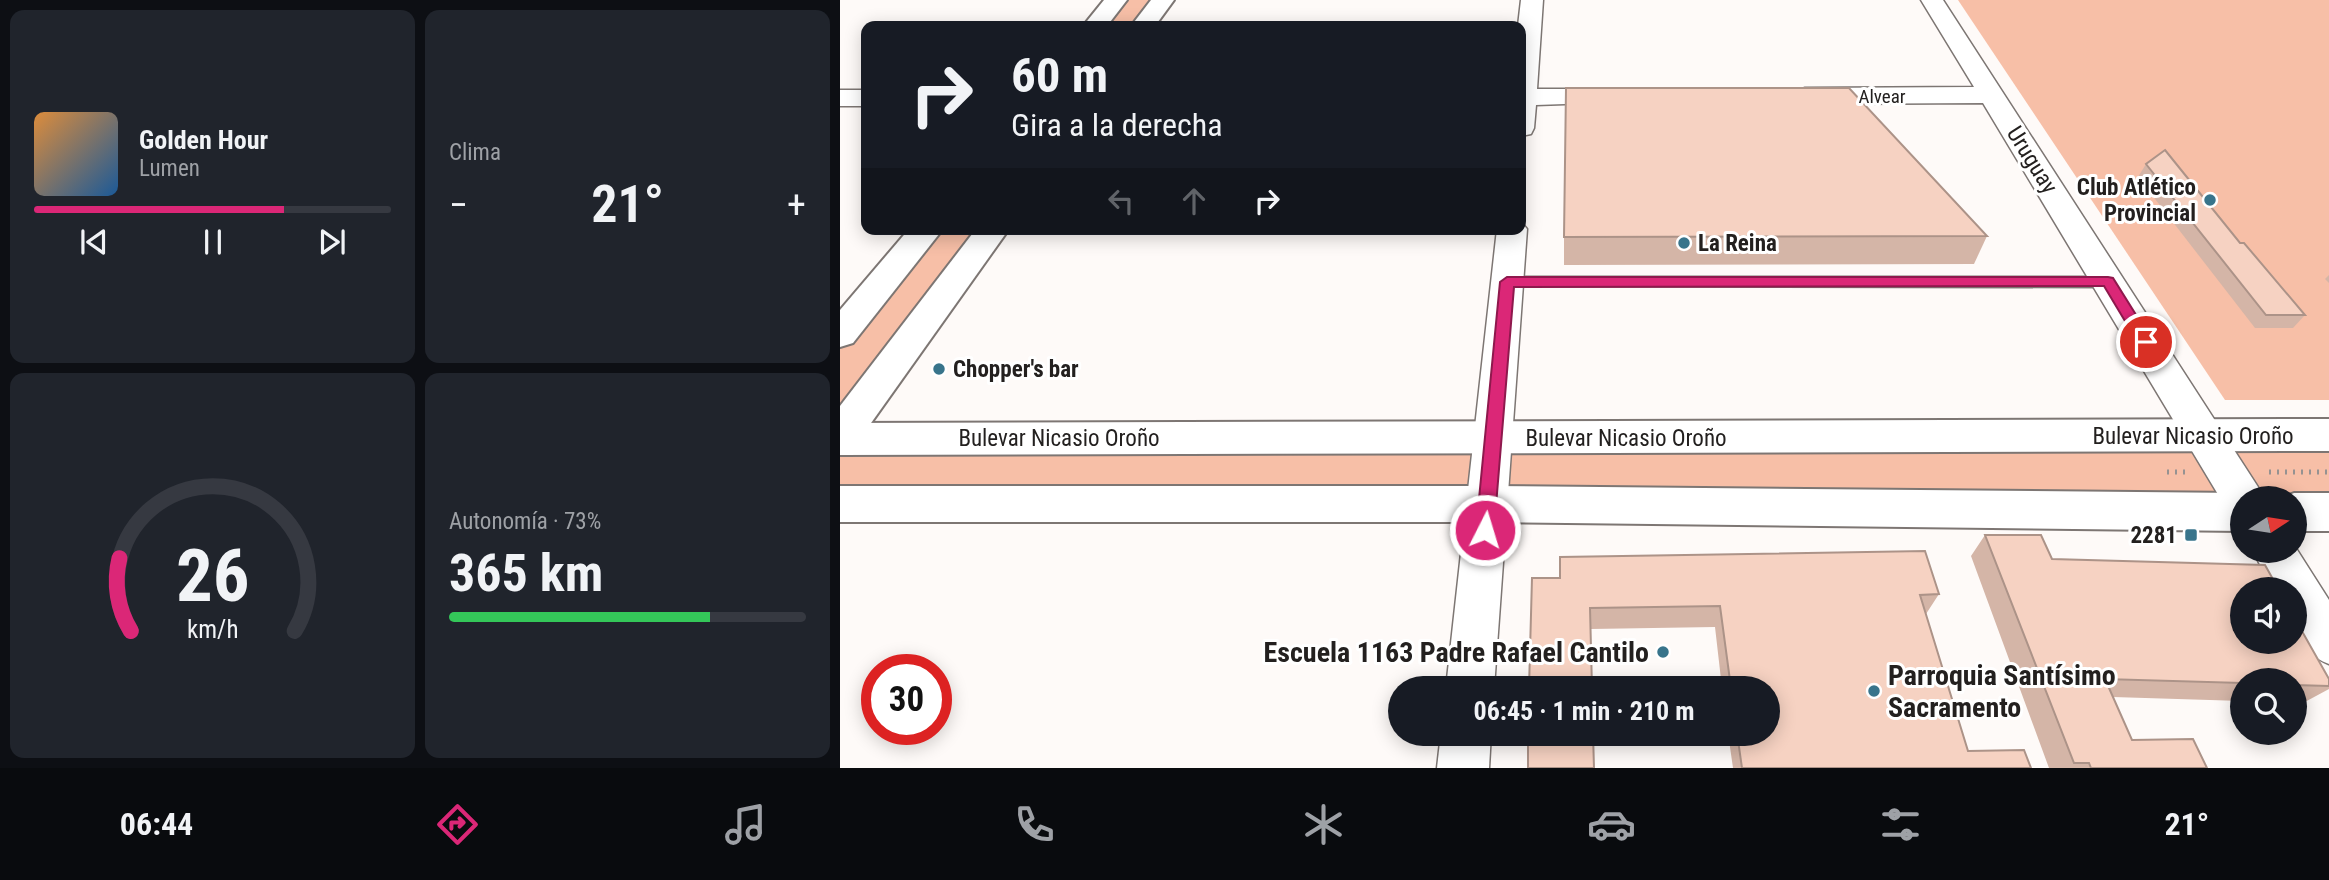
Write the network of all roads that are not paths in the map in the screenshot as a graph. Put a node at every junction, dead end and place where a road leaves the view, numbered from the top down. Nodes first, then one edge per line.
1 (1116, 0) edge
2 (1163, 0) edge
3 (1532, 0) edge
4 (1932, 0) edge
5 (1099, 21) edge
6 (1147, 21) edge
7 (1526, 58) edge
8 (1992, 95) junction
9 (1634, 96) edge
10 (1785, 96) edge
11 (1526, 97) edge
12 (840, 98) edge
13 (861, 98) edge
14 (922, 235) edge
15 (989, 235) edge
16 (1511, 235) edge
17 (1507, 282) junction
18 (2108, 282) junction
19 (840, 334) edge
20 (2329, 435) edge
21 (2204, 436) junction
22 (840, 438) edge
23 (1493, 438) junction
24 (2235, 486) edge
25 (840, 504) edge
26 (1488, 504) junction
27 (2230, 512) edge
28 (2307, 512) edge
29 (2329, 512) edge
30 (2282, 564) edge
31 (2329, 642) edge
32 (1471, 676) edge
33 (1465, 746) edge
34 (1463, 768) edge

1 - 5 main road
2 - 6 main road
3 - 7 street
4 - 8 street, Uruguay
8 - 10 street, Alvear
8 - 18 street, Uruguay
9 - 11 street
12 - 13 street
14 - 19 main road
15 - 22 main road
16 - 17 street
17 - 18 lane
17 - 23 street
18 - 21 street, Uruguay
20 - 21 main road, Bulevar Nicasio Oroño
21 - 23 main road, Bulevar Nicasio Oroño
21 - 24 street, Uruguay
22 - 23 main road, Bulevar Nicasio Oroño
23 - 26 street
25 - 26 main road
26 - 27 main road
26 - 32 street
28 - 29 main road
30 - 31 street
33 - 34 street

